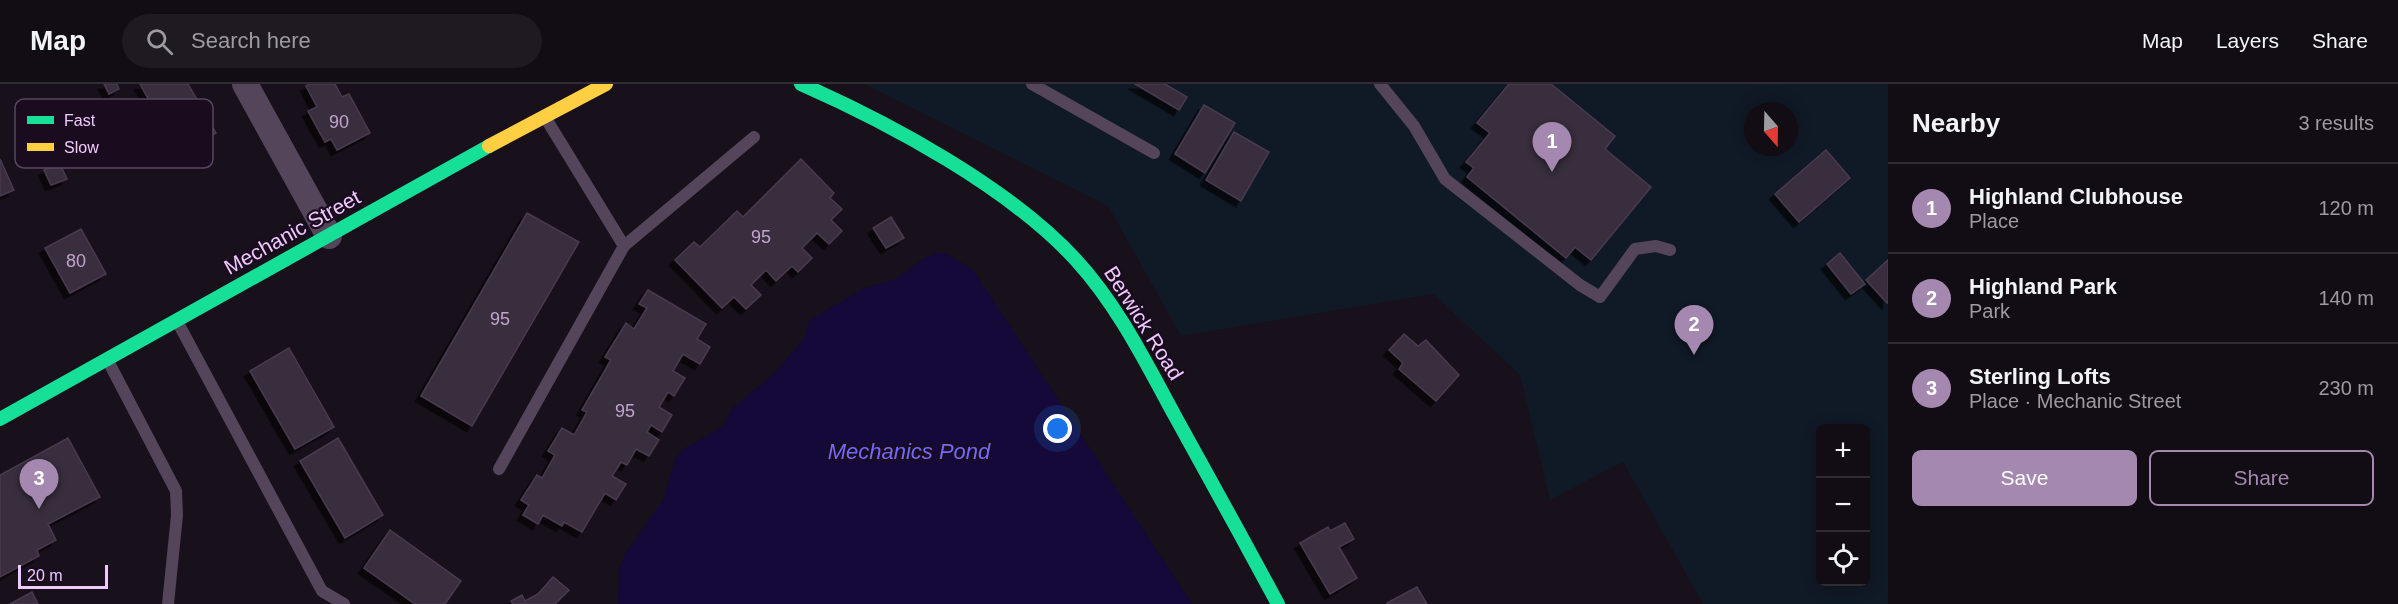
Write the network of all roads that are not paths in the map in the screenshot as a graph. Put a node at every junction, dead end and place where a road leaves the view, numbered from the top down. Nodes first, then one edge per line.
1 (245, 84) edge
2 (606, 84) edge
3 (801, 84) edge
4 (1032, 84) edge
5 (1380, 84) edge
6 (544, 115) junction
7 (754, 137) dead end
8 (1154, 153) dead end
9 (329, 236) junction
10 (624, 246) junction
11 (1670, 250) dead end
12 (176, 321) junction
13 (107, 359) junction
14 (0, 419) edge
15 (499, 469) dead end
16 (168, 604) edge
17 (344, 604) edge
18 (1278, 604) edge

1 - 9 street
2 - 6 street, Mechanic Street
3 - 18 street, Berwick Road
4 - 8 lane
5 - 11 lane
6 - 9 street, Mechanic Street
6 - 10 lane
7 - 10 lane
9 - 12 street, Mechanic Street
10 - 15 lane
12 - 13 street, Mechanic Street
12 - 17 lane
13 - 14 street, Mechanic Street
13 - 16 lane

